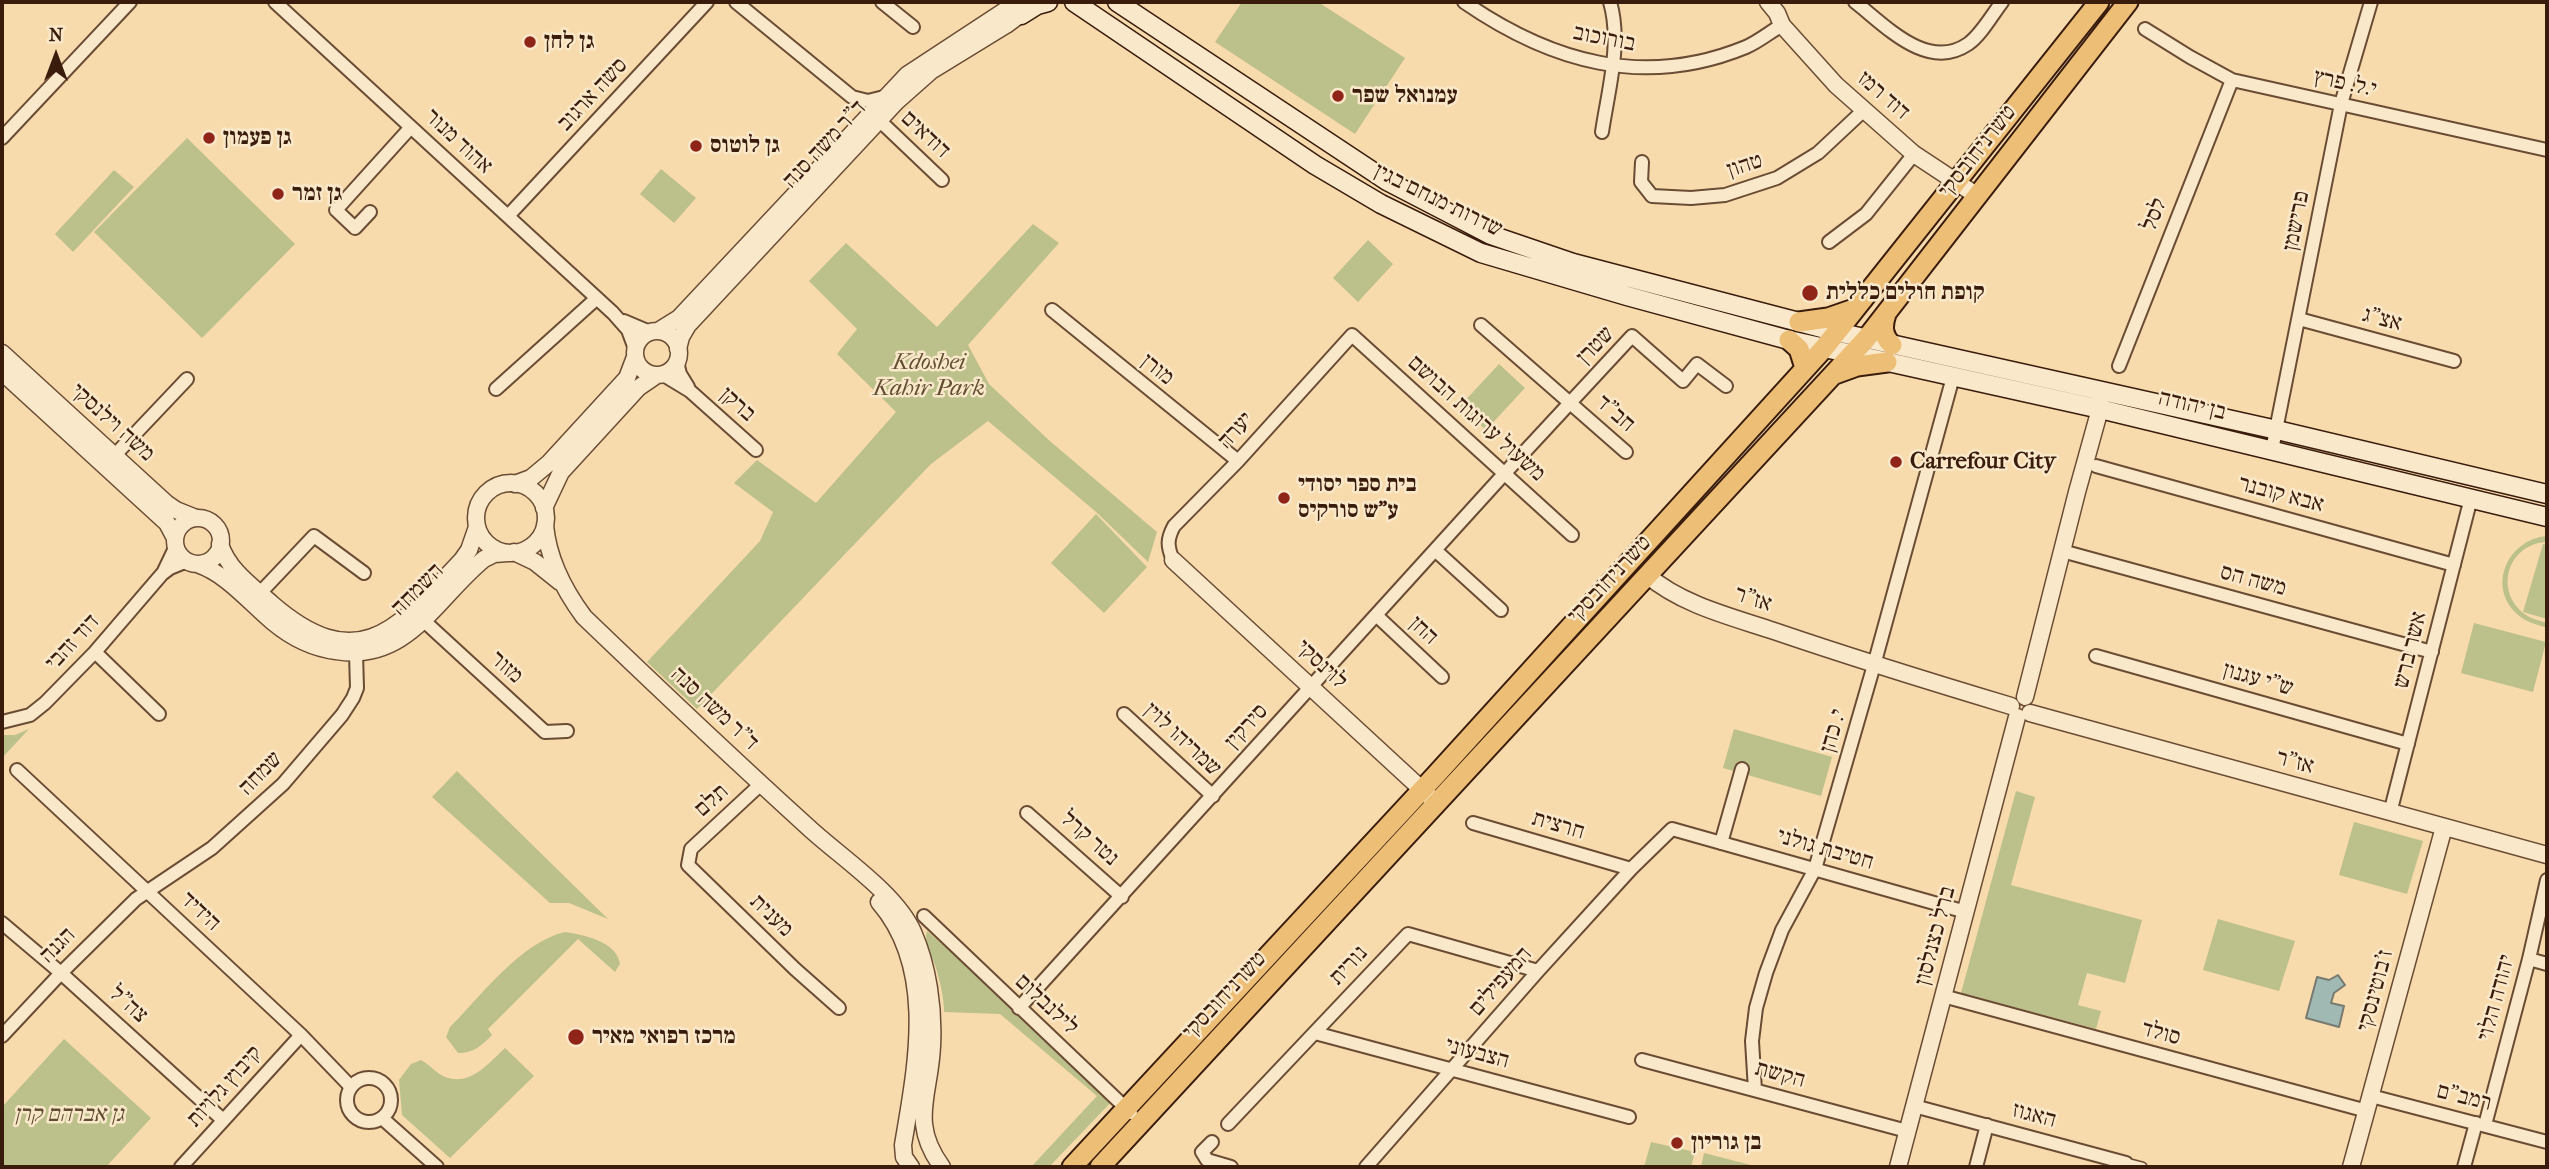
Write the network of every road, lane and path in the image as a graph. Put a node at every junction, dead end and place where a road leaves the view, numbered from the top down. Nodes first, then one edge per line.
1 (275, 2) edge
2 (707, 2) edge
3 (736, 2) edge
4 (882, 2) edge
5 (1035, 2) edge
6 (1048, 2) edge
7 (1063, 2) edge
8 (1117, 2) edge
9 (1464, 2) edge
10 (1610, 2) edge
11 (1855, 2) edge
12 (2002, 2) edge
13 (2099, 2) edge
14 (2128, 2) edge
15 (2371, 2) edge
16 (126, 3) edge
17 (1018, 5) edge
18 (1079, 6) edge
19 (1776, 10) edge
20 (913, 27) dead end
21 (2145, 29) dead end
22 (1612, 66) junction
23 (2232, 80) junction
24 (852, 97) junction
25 (884, 97) junction
26 (2341, 104) junction
27 (1864, 110) junction
28 (878, 120) junction
29 (857, 126) junction
30 (411, 127) junction
31 (1602, 132) dead end
32 (2, 138) edge
33 (2547, 150) edge
34 (1914, 154) junction
35 (1642, 162) dead end
36 (942, 180) dead end
37 (1956, 180) junction
38 (1976, 195) junction
39 (370, 212) dead end
40 (508, 216) junction
41 (1829, 242) dead end
42 (597, 298) junction
43 (1861, 304) junction
44 (1052, 310) dead end
45 (612, 313) junction
46 (1886, 314) junction
47 (2298, 319) junction
48 (1799, 322) junction
49 (1481, 325) dead end
50 (1837, 331) junction
51 (654, 332) junction
52 (1352, 335) joint
53 (1866, 338) junction
54 (1789, 340) junction
55 (1824, 348) junction
56 (2, 353) edge
57 (635, 353) junction
58 (1890, 353) junction
59 (1851, 354) junction
60 (678, 356) junction
61 (2454, 361) dead end
62 (2119, 366) dead end
63 (1805, 368) junction
64 (2, 372) edge
65 (660, 374) junction
66 (1831, 376) junction
67 (1953, 377) junction
68 (187, 379) dead end
69 (1726, 386) dead end
70 (496, 389) dead end
71 (2096, 390) junction
72 (690, 391) junction
73 (1570, 403) junction
74 (2100, 410) junction
75 (2277, 430) junction
76 (756, 450) dead end
77 (2272, 450) junction
78 (1626, 452) dead end
79 (114, 456) junction
80 (1238, 461) junction
81 (2096, 466) dead end
82 (1504, 474) junction
83 (515, 484) junction
84 (2547, 494) edge
85 (2471, 498) junction
86 (545, 517) junction
87 (2547, 517) edge
88 (196, 518) junction
89 (477, 527) junction
90 (1572, 535) dead end
91 (175, 543) junction
92 (220, 544) junction
93 (1435, 550) junction
94 (2062, 551) junction
95 (511, 553) junction
96 (1173, 560) joint
97 (192, 563) junction
98 (2455, 565) junction
99 (364, 573) dead end
100 (162, 574) junction
101 (1647, 575) junction
102 (568, 592) junction
103 (260, 593) junction
104 (1501, 610) dead end
105 (1376, 615) junction
106 (424, 620) junction
107 (356, 647) junction
108 (95, 652) junction
109 (2432, 652) junction
110 (2096, 656) dead end
111 (1874, 665) junction
112 (1442, 677) dead end
113 (1311, 687) junction
114 (2019, 712) junction
115 (159, 714) dead end
116 (1124, 715) dead end
117 (2, 722) edge
118 (567, 731) dead end
119 (2408, 744) junction
120 (1742, 769) dead end
121 (17, 770) dead end
122 (761, 785) junction
123 (1422, 790) junction
124 (1213, 796) junction
125 (1438, 804) junction
126 (1027, 813) dead end
127 (2390, 813) junction
128 (1473, 823) dead end
129 (2444, 827) junction
130 (1672, 829) joint
131 (1721, 843) junction
132 (691, 849) joint
133 (836, 853) junction
134 (2547, 855) edge
135 (1631, 869) junction
136 (1815, 869) junction
137 (2547, 880) edge
138 (148, 892) junction
139 (1122, 897) junction
140 (1966, 912) junction
141 (924, 916) dead end
142 (2, 923) edge
143 (2529, 959) junction
144 (2547, 964) edge
145 (1538, 971) junction
146 (61, 973) junction
147 (1944, 996) junction
148 (839, 1008) dead end
149 (1019, 1008) junction
150 (1315, 1033) junction
151 (2, 1035) edge
152 (301, 1035) junction
153 (1642, 1060) dead end
154 (1451, 1069) junction
155 (351, 1087) junction
156 (1755, 1090) junction
157 (2369, 1104) junction
158 (1914, 1105) junction
159 (1126, 1108) junction
160 (1629, 1117) dead end
161 (382, 1118) junction
162 (223, 1121) junction
163 (1142, 1122) junction
164 (1228, 1124) dead end
165 (2480, 1124) junction
166 (1987, 1125) junction
167 (1908, 1131) junction
168 (1212, 1142) dead end
169 (2547, 1142) edge
170 (2126, 1163) joint
171 (181, 1167) edge
172 (437, 1167) edge
173 (911, 1167) edge
174 (942, 1167) edge
175 (1072, 1167) edge
176 (1100, 1167) edge
177 (1231, 1167) edge
178 (1366, 1167) edge
179 (1898, 1167) edge
180 (1976, 1167) edge
181 (2142, 1167) edge
182 (2351, 1167) edge
183 (2465, 1167) edge

1 - 30 street, אהוד מנור
2 - 40 street, סשה ארגוב
3 - 24 street
4 - 20 street
5 - 17 street, ד"ר משה סנה
6 - 17 main road
7 - 18 main road, שדרות מנחם בגין
8 - 48 main road, שדרות מנחם בגין
9 - 22 street, בורוכוב
10 - 22 street
11 - 12 street
13 - 37 main road, טשרניחובסקי
14 - 38 main road, טשרניחובסקי
15 - 26 street, פרישמן
16 - 32 street
17 - 25 street, ד"ר משה סנה
17 - 28 street, ד"ר משה סנה
18 - 54 main road, שדרות מנחם בגין
19 - 22 street, בורוכוב
19 - 27 street, דוד רמז
21 - 23 street, י.ל. פרץ
22 - 31 street
23 - 26 street, י.ל. פרץ
23 - 62 street, לסל
24 - 25 street
24 - 29 street
25 - 29 street, ד"ר משה סנה
26 - 33 street, י.ל. פרץ
26 - 47 street, פרישמן
27 - 34 street, דוד רמז
27 - 35 street, טהון
28 - 36 street, דודאים
28 - 60 street, ד"ר משה סנה
29 - 51 street, ד"ר משה סנה
30 - 39 street
30 - 40 street, אהוד מנור
34 - 37 street, דוד רמז
34 - 41 street
37 - 38 street, דוד רמז
37 - 43 main road, טשרניחובסקי
38 - 46 main road, טשרניחובסקי
40 - 42 street, אהוד מנור
42 - 45 street, אהוד מנור
42 - 70 street
43 - 48 main road
43 - 50 main road, טשרניחובסקי
44 - 80 street, מורן
45 - 51 street, אהוד מנור
45 - 57 street, אהוד מנור
46 - 53 main road, טשרניחובסקי
46 - 58 main road
47 - 61 street, אצ"ג
47 - 75 street, פרישמן
48 - 50 main road, שדרות מנחם בגין
49 - 73 street, חב"ד
50 - 53 main road, שדרות מנחם בגין
50 - 55 main road, טשרניחובסקי
51 - 57 street
51 - 60 street
52 - 80 street, יערה
52 - 82 street, משעול ערוגות הבושם
53 - 58 main road, בן יהודה
53 - 59 main road, טשרניחובסקי
54 - 55 main road, שדרות מנחם בגין
54 - 63 main road
55 - 59 main road, בן יהודה
55 - 63 main road, טשרניחובסקי
56 - 79 street, משה וילנסקי
57 - 65 street
57 - 83 street
58 - 59 main road, בן יהודה
58 - 66 main road
58 - 67 main road, בן יהודה
58 - 71 main road, בן יהודה
59 - 66 main road, טשרניחובסקי
60 - 65 street
60 - 72 street, ברקן
63 - 123 main road, טשרניחובסקי
64 - 91 street, משה וילנסקי
65 - 72 street, ברקן
65 - 86 street
66 - 101 main road, טשרניחובסקי
67 - 74 main road, בן יהודה
67 - 111 street, י. כהן
68 - 79 street
69 - 73 street, שטרן
71 - 74 street
71 - 75 main road, בן יהודה
72 - 76 street, ברקן
73 - 78 street, חב"ד
73 - 82 street, שטרן
74 - 77 main road, בן יהודה
74 - 94 street
75 - 77 street, פרישמן
75 - 84 main road, בן יהודה
77 - 85 main road, בן יהודה
79 - 88 street, משה וילנסקי
80 - 96 street, יערה
81 - 98 street, אבא קובנר
82 - 90 street, משעול ערוגות הבושם
82 - 93 street, סירקין
83 - 86 street
83 - 89 street
85 - 87 main road, בן יהודה
85 - 98 street, אשר ברש
86 - 95 street
86 - 102 street, ד"ר משה סנה
88 - 91 street
88 - 92 street
89 - 95 street
89 - 107 street, השמחה
91 - 97 street
91 - 100 street, דוד זהבי
92 - 97 street
92 - 103 street
93 - 104 street
93 - 105 street, סירקין
94 - 109 street, משה הס
94 - 114 street
95 - 102 street, ד"ר משה סנה
95 - 106 street, השמחה
96 - 113 street, לוינסקי
97 - 100 street, דוד זהבי
97 - 107 street
98 - 109 street, אשר ברש
99 - 103 street
100 - 108 street, דוד זהבי
101 - 111 street, אז"ר
101 - 125 main road, טשרניחובסקי
102 - 122 street, ד"ר משה סנה
103 - 107 street
105 - 112 street, החן
105 - 113 street, סירקין
106 - 107 street, השמחה
106 - 118 street, מזור
107 - 138 street, שמחה
108 - 115 street
108 - 117 street, דוד זהבי
109 - 119 street, אשר ברש
110 - 119 street, ש"י עגנון
111 - 114 street, אז"ר
111 - 136 street, י. כהן
113 - 123 street, לוינסקי
113 - 124 street, סירקין
114 - 127 street, אז"ר
114 - 140 street, ברל כצנלסון
116 - 124 street, שמריהו לוין
119 - 127 street, אשר ברש
120 - 131 street
121 - 138 street, הידיד
122 - 132 street, תלם
122 - 133 street, ד"ר משה סנה
123 - 125 street, לוינסקי
123 - 159 main road, טשרניחובסקי
124 - 139 street, סירקין
125 - 163 main road, טשרניחובסקי
126 - 139 street, נטר קרל
127 - 129 street, אז"ר
128 - 135 street, חרצית
129 - 134 street, אז"ר
129 - 157 street, ז'בוטינסקי
130 - 131 street, חטיבת גולני
130 - 135 street, המעפילים
131 - 136 street, חטיבת גולני
132 - 148 street, מענית
133 - 173 street, ד"ר משה סנה
133 - 174 street, ד"ר משה סנה
135 - 145 street, המעפילים
136 - 140 street, חטיבת גולני
136 - 156 street, י. כהן
137 - 143 street, יהודה הלוי
138 - 146 street, הגנה
138 - 152 street, הידיד
139 - 149 street, סירקין
140 - 147 street, ברל כצנלסון
141 - 149 street, לילנבלום
142 - 146 street, צה"ל
143 - 144 street
143 - 165 street, יהודה הלוי
145 - 150 street, נורית
145 - 154 street, המעפילים
146 - 151 street, הגנה
146 - 162 street, צה"ל
147 - 157 street, סולד
147 - 158 street, ברל כצנלסון
149 - 159 street, לילנבלום
150 - 154 street, הצבעוני
150 - 164 street, נורית
152 - 155 street, הידיד
152 - 162 street, קיבוץ גלויות
153 - 156 street, הקשת
154 - 160 street, הצבעוני
154 - 178 street, המעפילים
155 - 161 street
155 - 161 street
156 - 167 street, הקשת
157 - 165 street, רמב"ם
157 - 182 street, ז'בוטינסקי
158 - 166 street, האגוז
158 - 167 street, ברל כצנלסון
159 - 163 street, לילנבלום
159 - 175 main road, טשרניחובסקי
161 - 172 street
162 - 171 street, קיבוץ גלויות
163 - 176 main road, טשרניחובסקי
165 - 169 street, רמב"ם
165 - 183 street, יהודה הלוי
166 - 170 street, האגוז
166 - 180 street
167 - 179 street, ברל כצנלסון
168 - 177 street
170 - 181 street, האגוז

